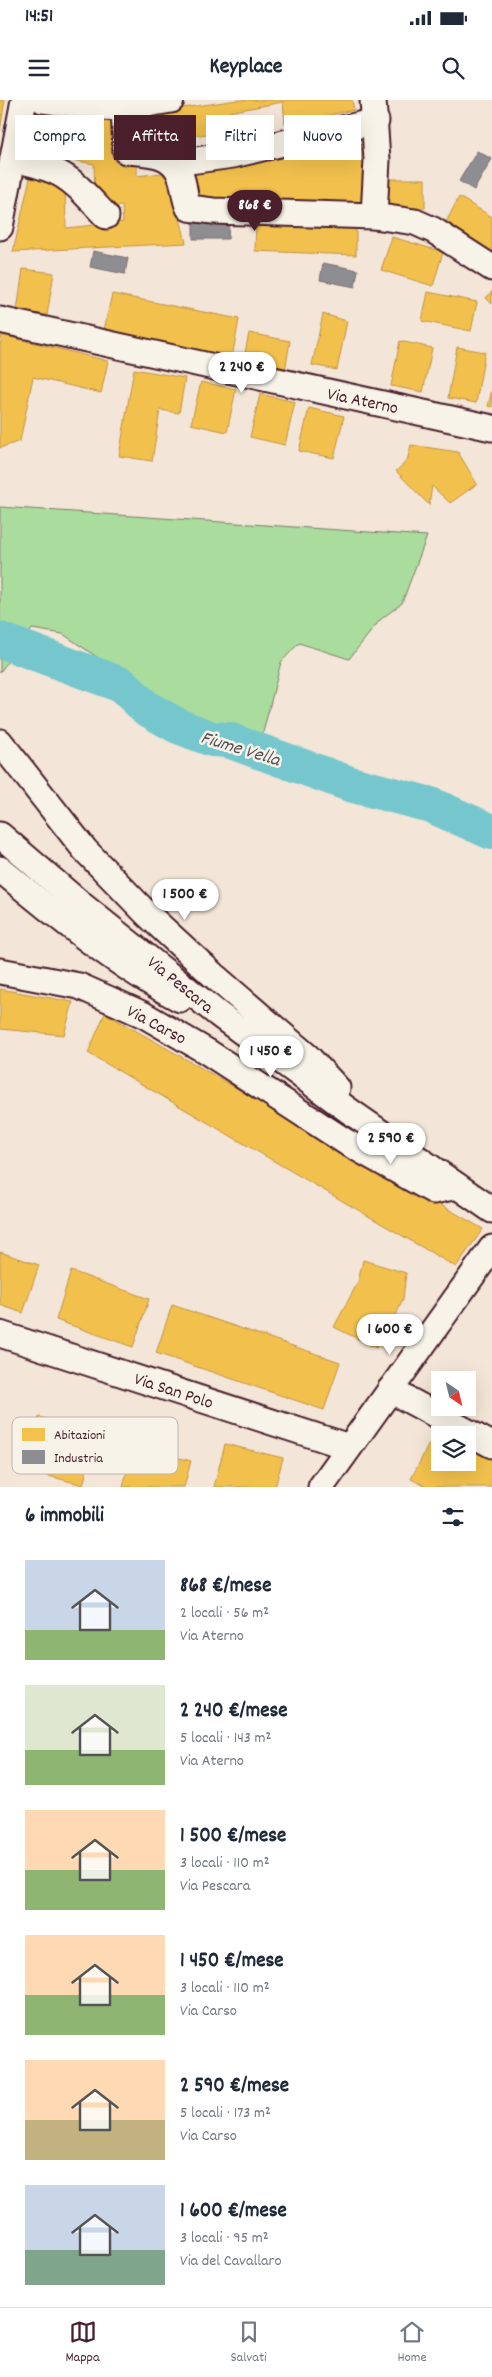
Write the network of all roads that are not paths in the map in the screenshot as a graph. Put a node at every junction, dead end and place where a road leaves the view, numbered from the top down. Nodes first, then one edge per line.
1 (24, 100) edge
2 (43, 100) edge
3 (171, 100) edge
4 (124, 108) junction
5 (375, 111) edge
6 (13, 159) junction
7 (175, 163) junction
8 (106, 216) dead end
9 (374, 216) junction
10 (0, 227) edge
11 (492, 268) edge
12 (0, 320) edge
13 (492, 428) edge
14 (0, 742) edge
15 (0, 835) edge
16 (0, 869) edge
17 (0, 971) edge
18 (218, 1014) junction
19 (348, 1110) junction
20 (457, 1186) junction
21 (492, 1210) edge
22 (492, 1248) edge
23 (0, 1334) edge
24 (390, 1390) junction
25 (492, 1445) edge
26 (349, 1447) junction
27 (321, 1487) edge

1 - 6 street
2 - 4 street
3 - 4 street
4 - 7 street
5 - 7 street
5 - 9 street
6 - 8 street
6 - 10 street
7 - 9 street
9 - 11 street
12 - 13 street, Via Aterno
14 - 19 street
15 - 18 street, Via Pescara
16 - 18 street
17 - 20 street, Via Carso
18 - 19 street, Via Pescara
19 - 20 street, Via Pescara
20 - 21 street, Via Pescara
22 - 24 street
23 - 26 street, Via San Polo
24 - 25 street
24 - 26 street
26 - 27 street

